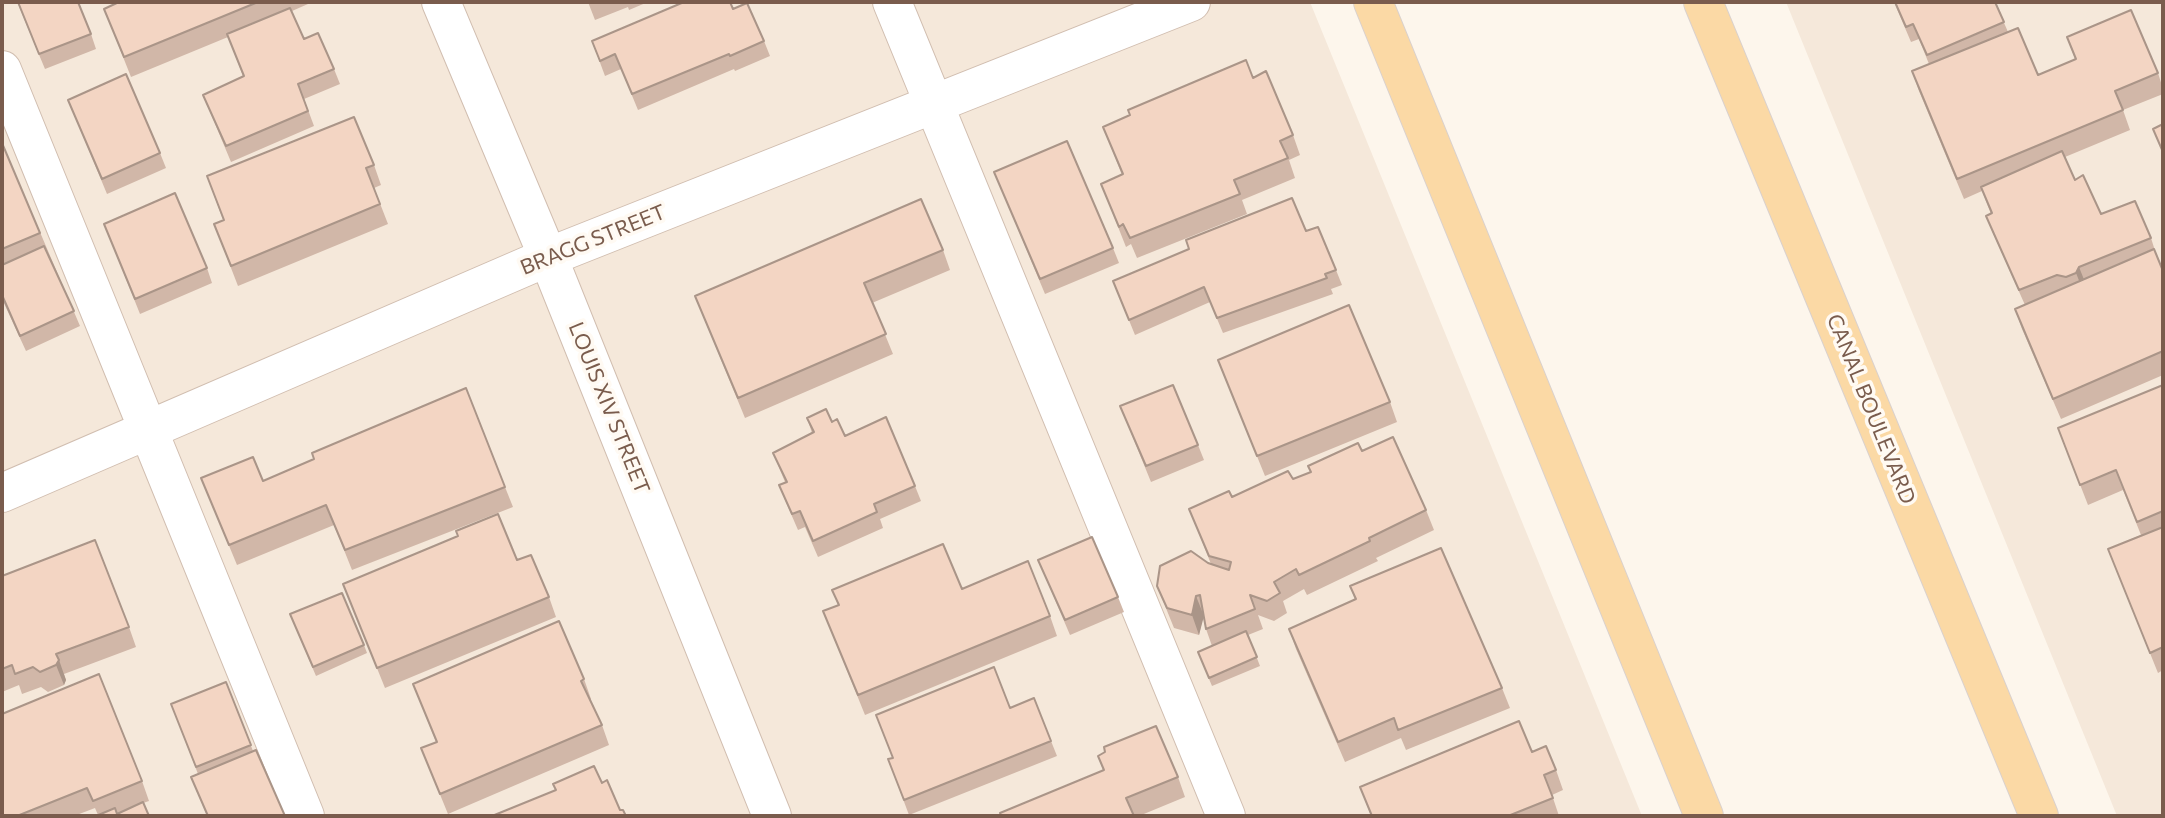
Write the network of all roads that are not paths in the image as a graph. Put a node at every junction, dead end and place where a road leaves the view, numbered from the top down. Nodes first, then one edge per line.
1 (442, 2) edge
2 (892, 2) edge
3 (1191, 2) edge
4 (1373, 2) edge
5 (1703, 2) edge
6 (2, 70) edge
7 (933, 104) junction
8 (548, 257) junction
9 (148, 430) junction
10 (2, 493) edge
11 (305, 816) edge
12 (772, 816) edge
13 (1226, 816) edge
14 (1704, 816) edge
15 (2039, 816) edge

1 - 8 street, LOUIS XIV STREET
2 - 7 street
3 - 7 street, BRAGG STREET
4 - 14 main road
5 - 15 main road, CANAL BOULEVARD
6 - 9 street
7 - 8 street, BRAGG STREET
7 - 13 street
8 - 9 street, BRAGG STREET
8 - 12 street, LOUIS XIV STREET
9 - 10 street, BRAGG STREET
9 - 11 street

